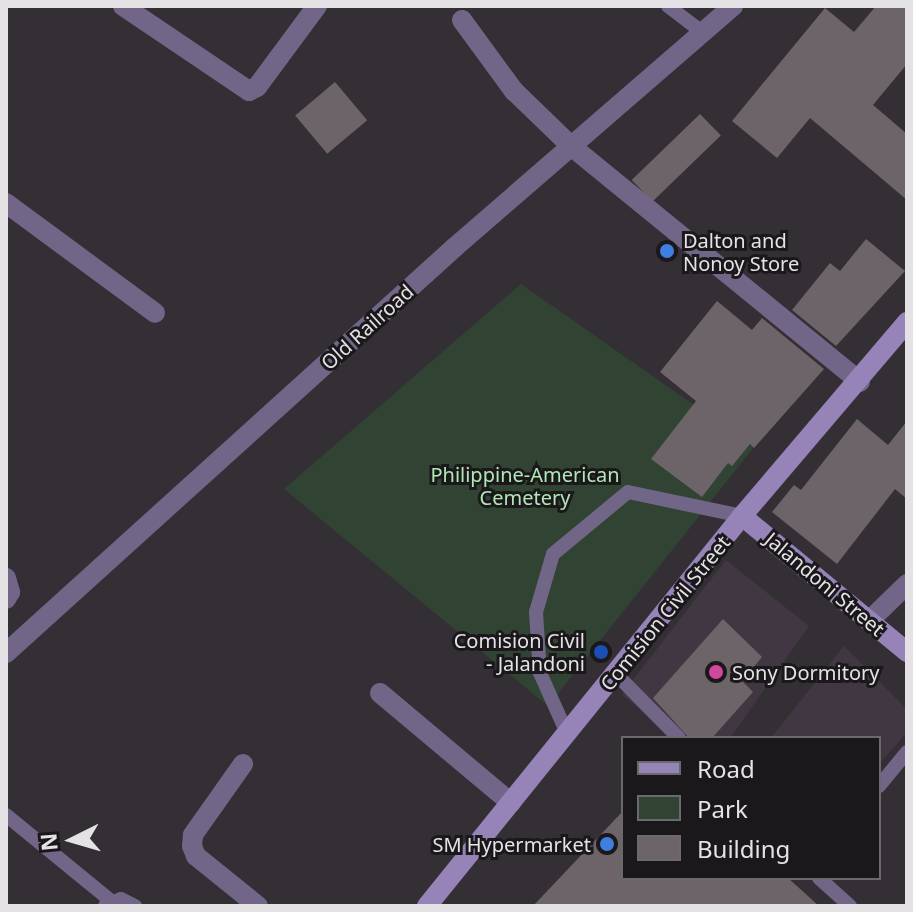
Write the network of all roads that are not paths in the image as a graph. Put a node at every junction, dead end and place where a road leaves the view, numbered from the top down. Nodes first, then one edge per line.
1 (123, 6) edge
2 (317, 6) edge
3 (668, 6) edge
4 (733, 6) edge
5 (462, 20) dead end
6 (702, 32) junction
7 (571, 146) junction
8 (6, 203) edge
9 (155, 313) dead end
10 (907, 322) edge
11 (860, 382) junction
12 (742, 516) junction
13 (6, 578) edge
14 (907, 584) edge
15 (6, 599) edge
16 (869, 621) junction
17 (907, 652) edge
18 (6, 653) edge
19 (617, 675) junction
20 (380, 693) dead end
21 (566, 731) junction
22 (677, 736) edge
23 (907, 752) edge
24 (243, 764) dead end
25 (881, 784) edge
26 (511, 803) junction
27 (6, 815) edge
28 (821, 880) edge
29 (108, 904) edge
30 (135, 906) edge
31 (258, 906) edge
32 (427, 906) edge
33 (850, 906) edge

1 - 2 street
3 - 6 lane
4 - 6 street, Old Railroad
5 - 7 street
6 - 7 street, Old Railroad
7 - 11 street
7 - 18 street, Old Railroad
8 - 9 street
10 - 11 main road, Comision Civil Street
11 - 12 main road, Comision Civil Street
12 - 16 main road, Jalandoni Street
12 - 19 main road, Comision Civil Street
12 - 21 lane
13 - 15 street
14 - 16 street
16 - 17 main road, Jalandoni Street
19 - 21 main road, Comision Civil Street
19 - 22 lane
20 - 26 street
21 - 26 main road, Comision Civil Street
23 - 25 lane
24 - 31 street
26 - 32 main road, Comision Civil Street
27 - 29 lane
28 - 33 lane
29 - 30 lane

